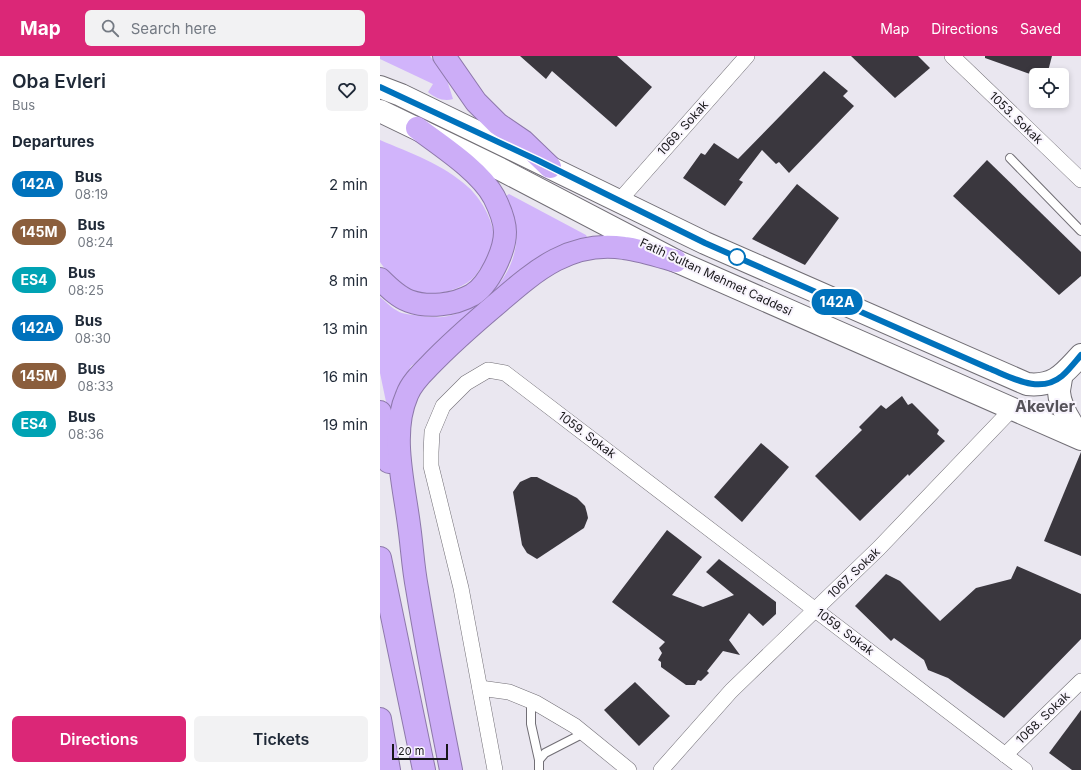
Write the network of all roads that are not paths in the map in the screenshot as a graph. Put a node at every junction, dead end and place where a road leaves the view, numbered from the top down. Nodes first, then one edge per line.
1 (444, 56) edge
2 (747, 56) edge
3 (955, 57) edge
4 (380, 87) edge
5 (380, 110) edge
6 (417, 128) junction
7 (1010, 158) dead end
8 (550, 167) junction
9 (1081, 180) edge
10 (618, 201) junction
11 (1081, 230) edge
12 (676, 261) junction
13 (380, 279) edge
14 (1081, 355) edge
15 (1061, 377) junction
16 (1012, 409) junction
17 (380, 412) edge
18 (1081, 438) edge
19 (380, 558) edge
20 (416, 586) junction
21 (816, 610) junction
22 (1081, 682) edge
23 (480, 688) junction
24 (531, 701) junction
25 (380, 720) edge
26 (584, 733) junction
27 (1005, 755) junction
28 (539, 760) junction
29 (389, 770) edge
30 (424, 770) edge
31 (451, 770) edge
32 (495, 770) edge
33 (539, 770) edge
34 (630, 770) edge
35 (661, 770) edge
36 (1025, 770) edge

1 - 8 highway
2 - 10 street, 1069. Sokak
3 - 9 street, 1053. Sokak
4 - 8 main road
5 - 6 main road, Fatih Sultan Mehmet Caddesi
6 - 12 main road, Fatih Sultan Mehmet Caddesi
6 - 13 highway
7 - 11 lane
8 - 10 main road
10 - 15 main road
12 - 16 main road, Fatih Sultan Mehmet Caddesi
12 - 20 highway
14 - 15 main road
15 - 18 main road
16 - 18 main road, Fatih Sultan Mehmet Caddesi
16 - 21 street, 1067. Sokak
17 - 20 highway
19 - 30 highway
20 - 31 highway
21 - 23 street, 1059. Sokak
21 - 27 street, 1059. Sokak
21 - 35 street, 1067. Sokak
22 - 27 street, 1068. Sokak
23 - 24 street
23 - 32 street, 1059. Sokak
24 - 26 street
24 - 28 lane
25 - 29 highway
26 - 28 lane
26 - 34 street
27 - 36 street, 1059. Sokak
28 - 33 lane

